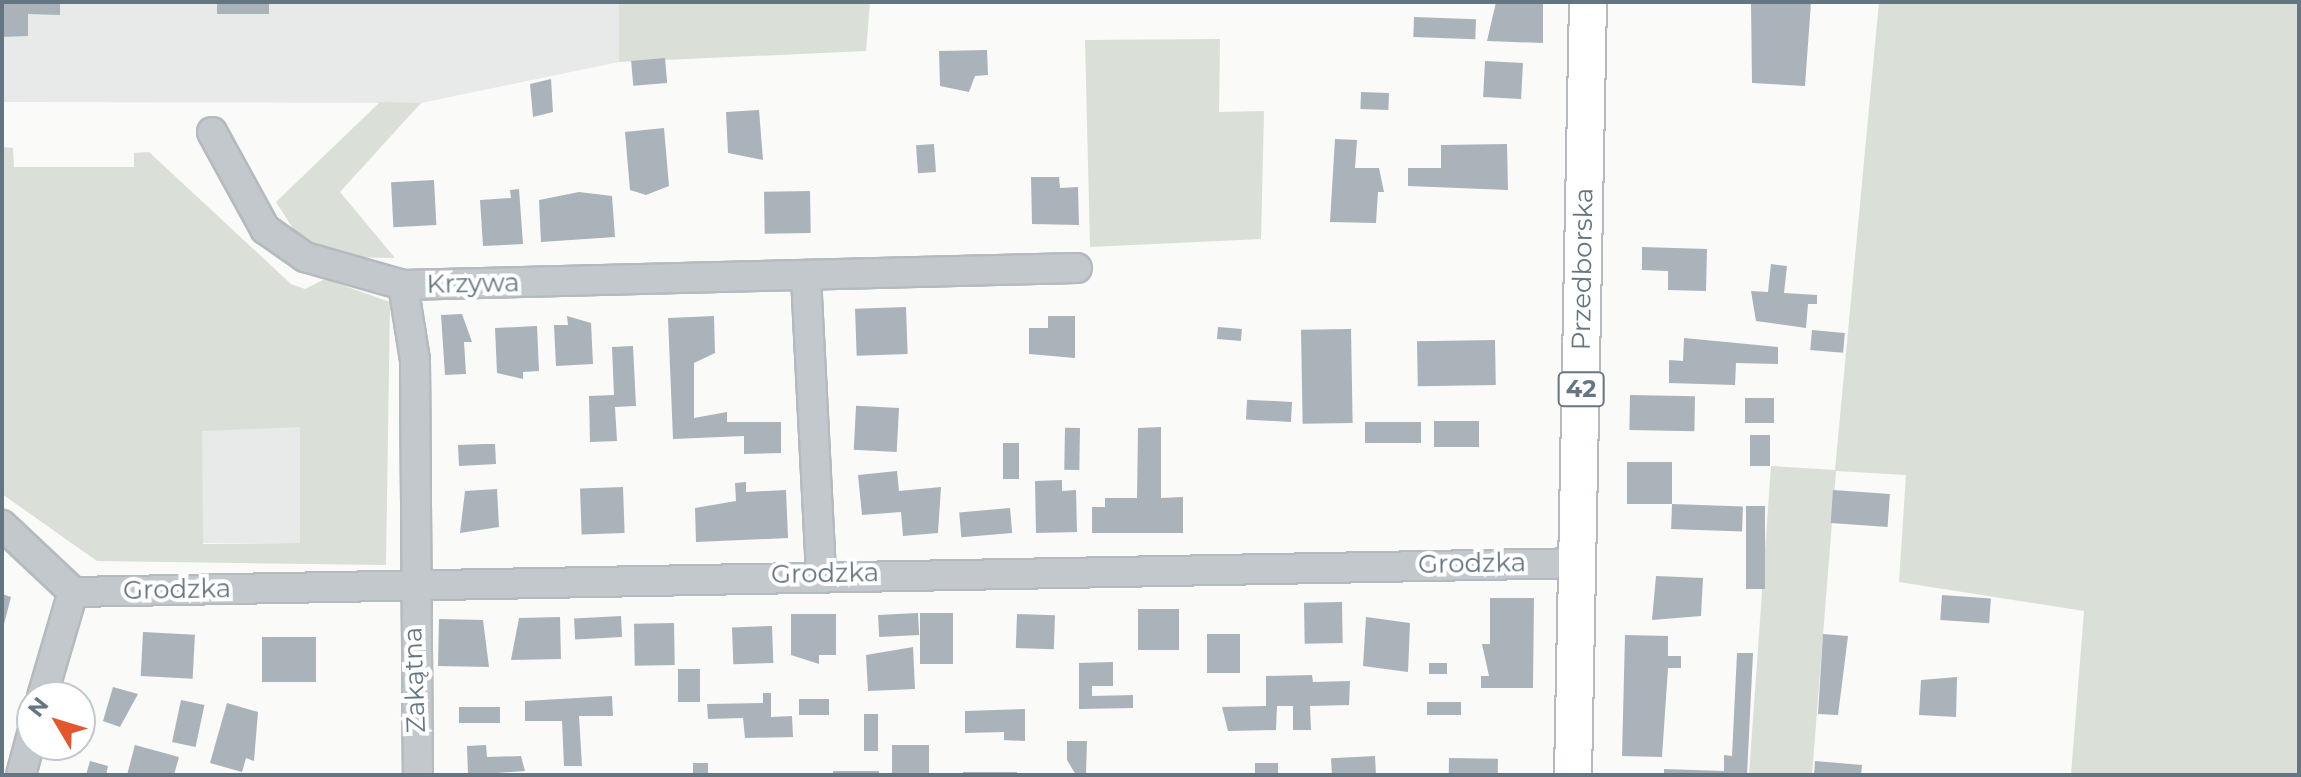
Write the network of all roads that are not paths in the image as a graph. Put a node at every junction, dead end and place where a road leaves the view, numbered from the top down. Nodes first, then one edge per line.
1 (1588, 2) edge
2 (212, 132) dead end
3 (1077, 268) dead end
4 (806, 277) junction
5 (403, 285) junction
6 (2, 525) edge
7 (1577, 563) junction
8 (821, 574) junction
9 (412, 585) junction
10 (73, 592) junction
11 (47, 681) edge
12 (418, 775) edge
13 (1573, 775) edge

1 - 7 main road, Przedborska / 42
2 - 5 street, Krzywa
3 - 4 street, Krzywa
4 - 5 street, Krzywa
4 - 8 street
5 - 9 street, Zakątna
6 - 10 street
7 - 8 street, Grodzka
7 - 13 main road, Przedborska / 42
8 - 9 street, Grodzka
9 - 10 street, Grodzka
9 - 12 street, Zakątna
10 - 11 street

